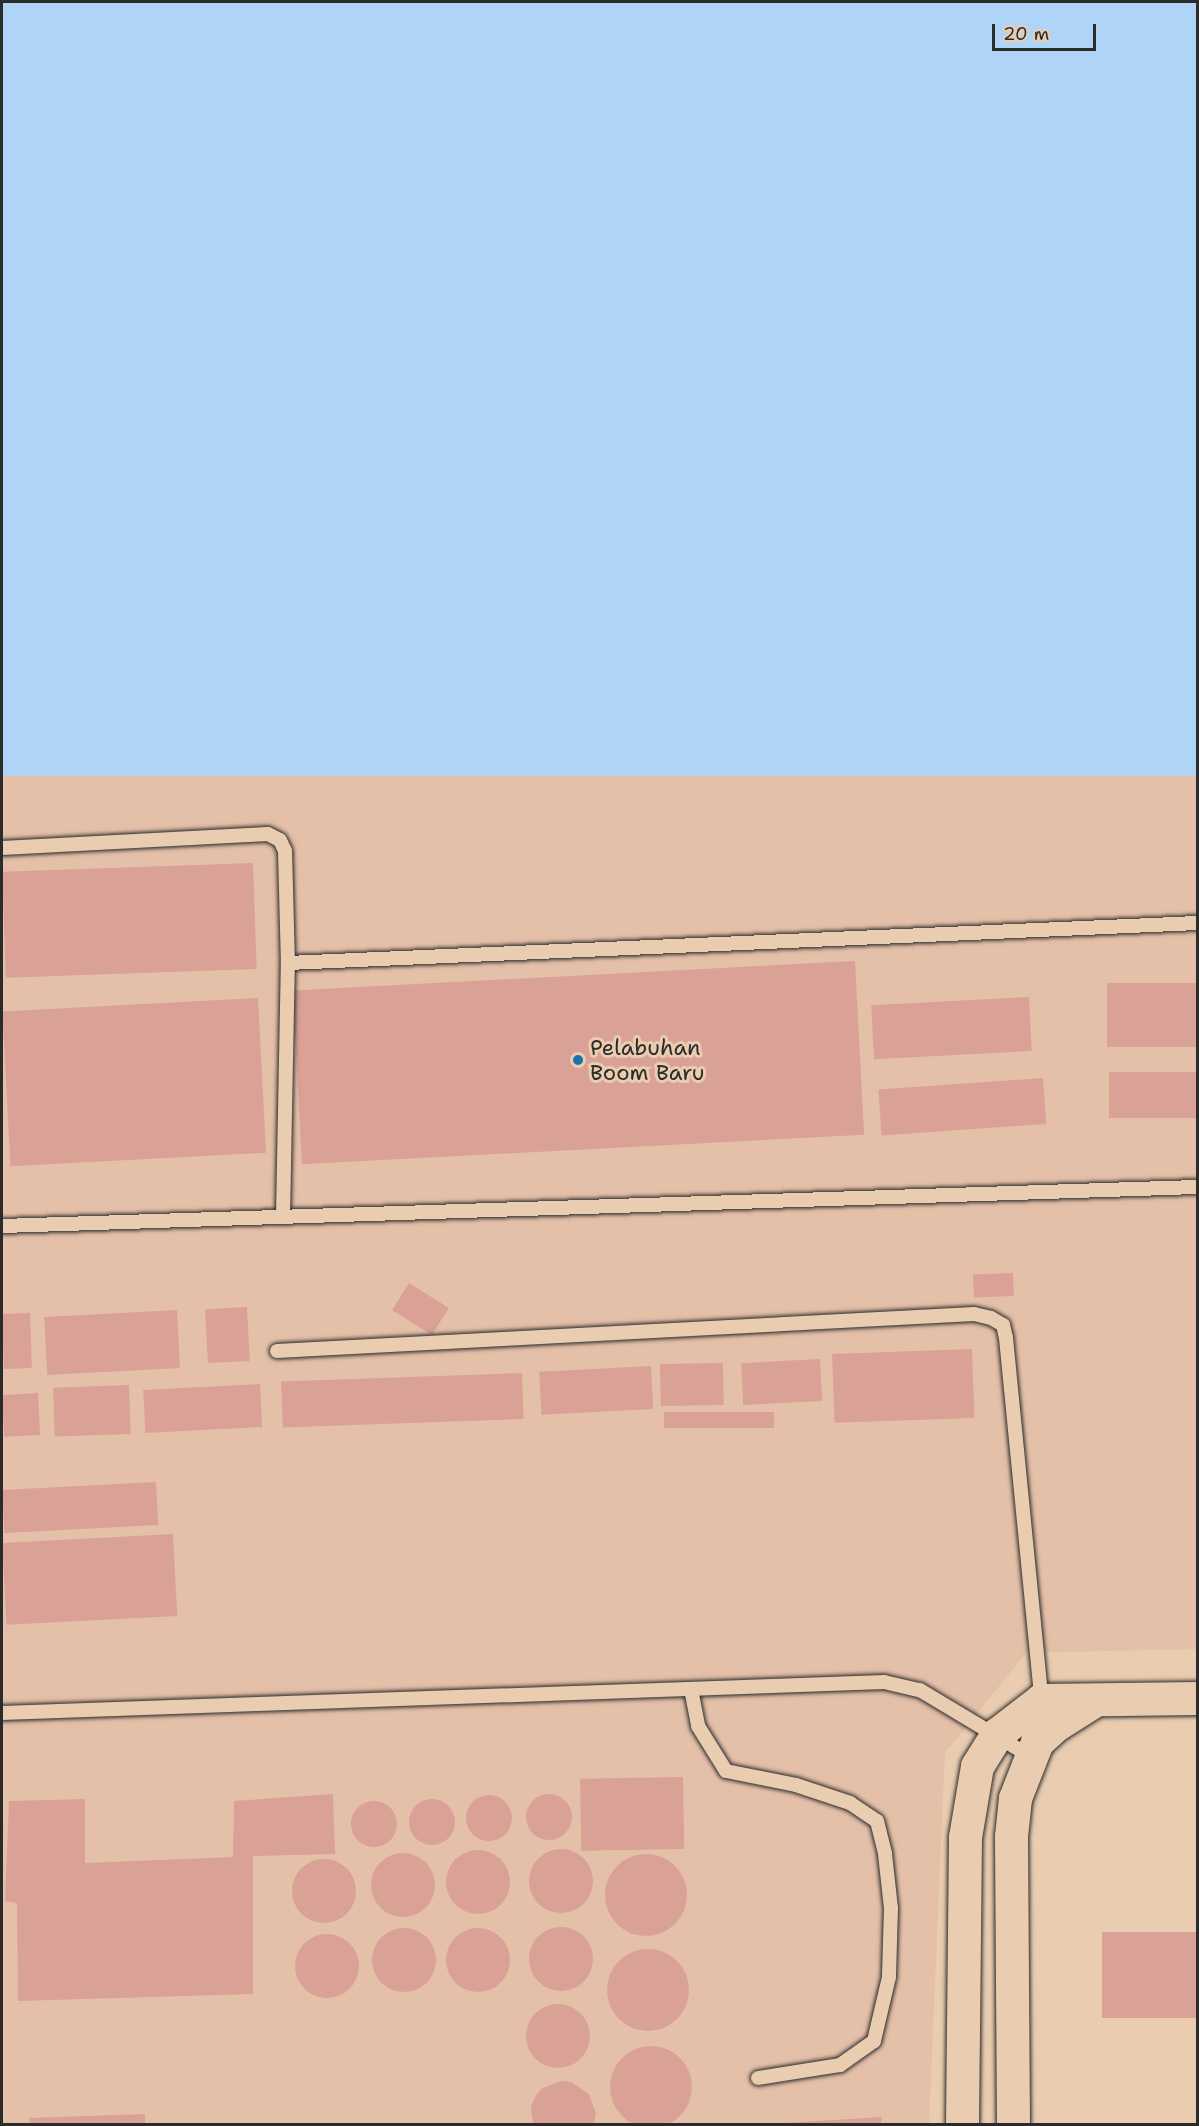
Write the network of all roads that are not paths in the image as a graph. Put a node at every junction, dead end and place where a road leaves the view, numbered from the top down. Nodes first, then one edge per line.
1 (2, 848) edge
2 (1197, 923) edge
3 (288, 963) junction
4 (1197, 1187) edge
5 (282, 1216) junction
6 (2, 1226) edge
7 (277, 1351) dead end
8 (691, 1689) junction
9 (1197, 1698) edge
10 (2, 1713) edge
11 (1048, 1713) junction
12 (997, 1734) junction
13 (1030, 1756) junction
14 (758, 2078) dead end
15 (962, 2124) edge
16 (1013, 2124) edge

1 - 3 lane
2 - 3 lane
3 - 5 lane
4 - 5 lane
5 - 6 lane
7 - 11 lane
8 - 10 lane
8 - 12 lane
8 - 14 lane
9 - 11 street
11 - 12 street
11 - 13 street
12 - 13 lane
12 - 15 street
13 - 16 street

